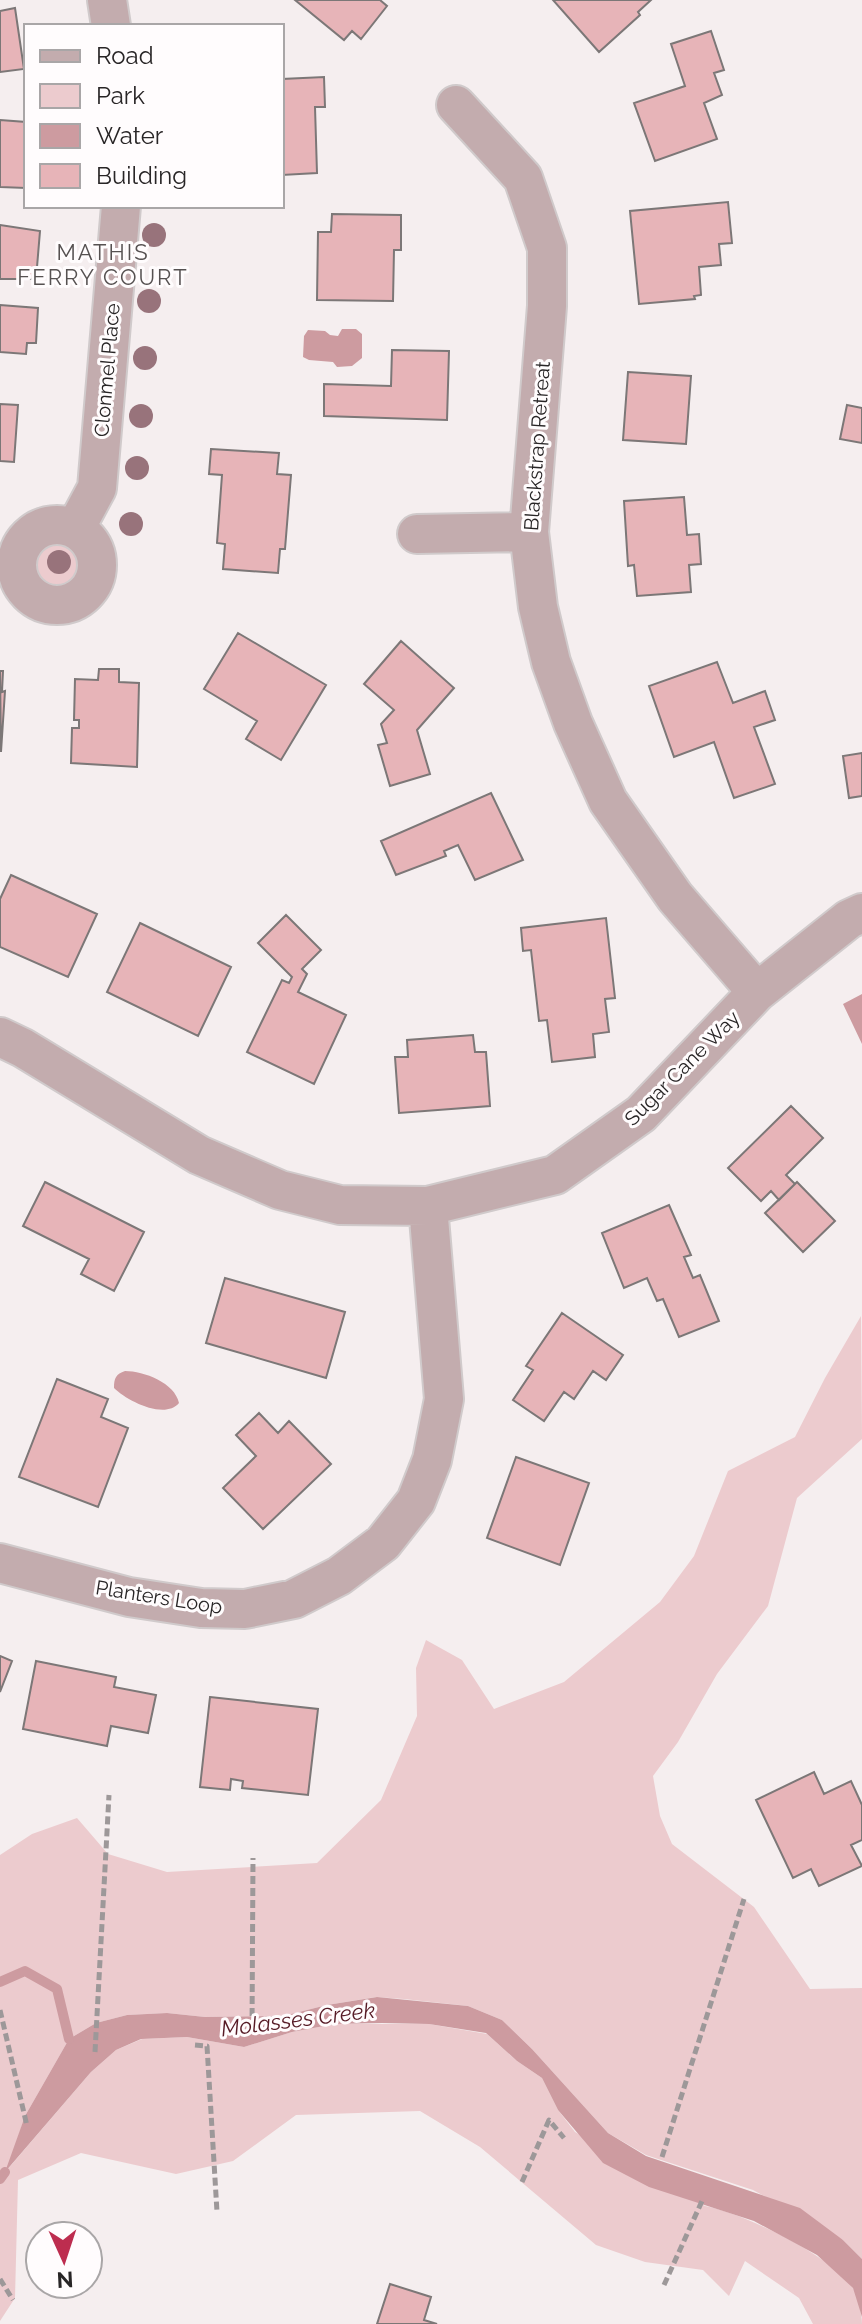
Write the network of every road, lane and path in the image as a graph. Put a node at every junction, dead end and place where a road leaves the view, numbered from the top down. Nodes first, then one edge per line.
1 (107, 0) edge
2 (111, 24) edge
3 (456, 105) dead end
4 (121, 208) edge
5 (75, 529) dead end
6 (529, 532) junction
7 (417, 534) dead end
8 (862, 913) edge
9 (757, 992) junction
10 (0, 1037) edge
11 (428, 1206) junction
12 (0, 1563) edge
13 (109, 1795) dead end
14 (253, 1858) dead end
15 (744, 1899) dead end
16 (0, 2010) edge
17 (252, 2028) dead end
18 (195, 2045) dead end
19 (95, 2052) dead end
20 (27, 2126) dead end
21 (564, 2138) dead end
22 (662, 2157) dead end
23 (522, 2182) dead end
24 (702, 2201) dead end
25 (217, 2212) dead end
26 (0, 2279) edge
27 (664, 2285) dead end
28 (13, 2300) dead end

1 - 2 street
3 - 6 street, Blackstrap Retreat
4 - 5 street, Clonmel Place
6 - 7 street
6 - 9 street, Blackstrap Retreat
8 - 9 street, Sugar Cane Way
9 - 11 street, Sugar Cane Way
10 - 11 street, Sugar Cane Way
11 - 12 street, Planters Loop
13 - 19 path
14 - 17 path
15 - 22 path
16 - 20 path
18 - 25 path
21 - 23 path
24 - 27 path
26 - 28 path

